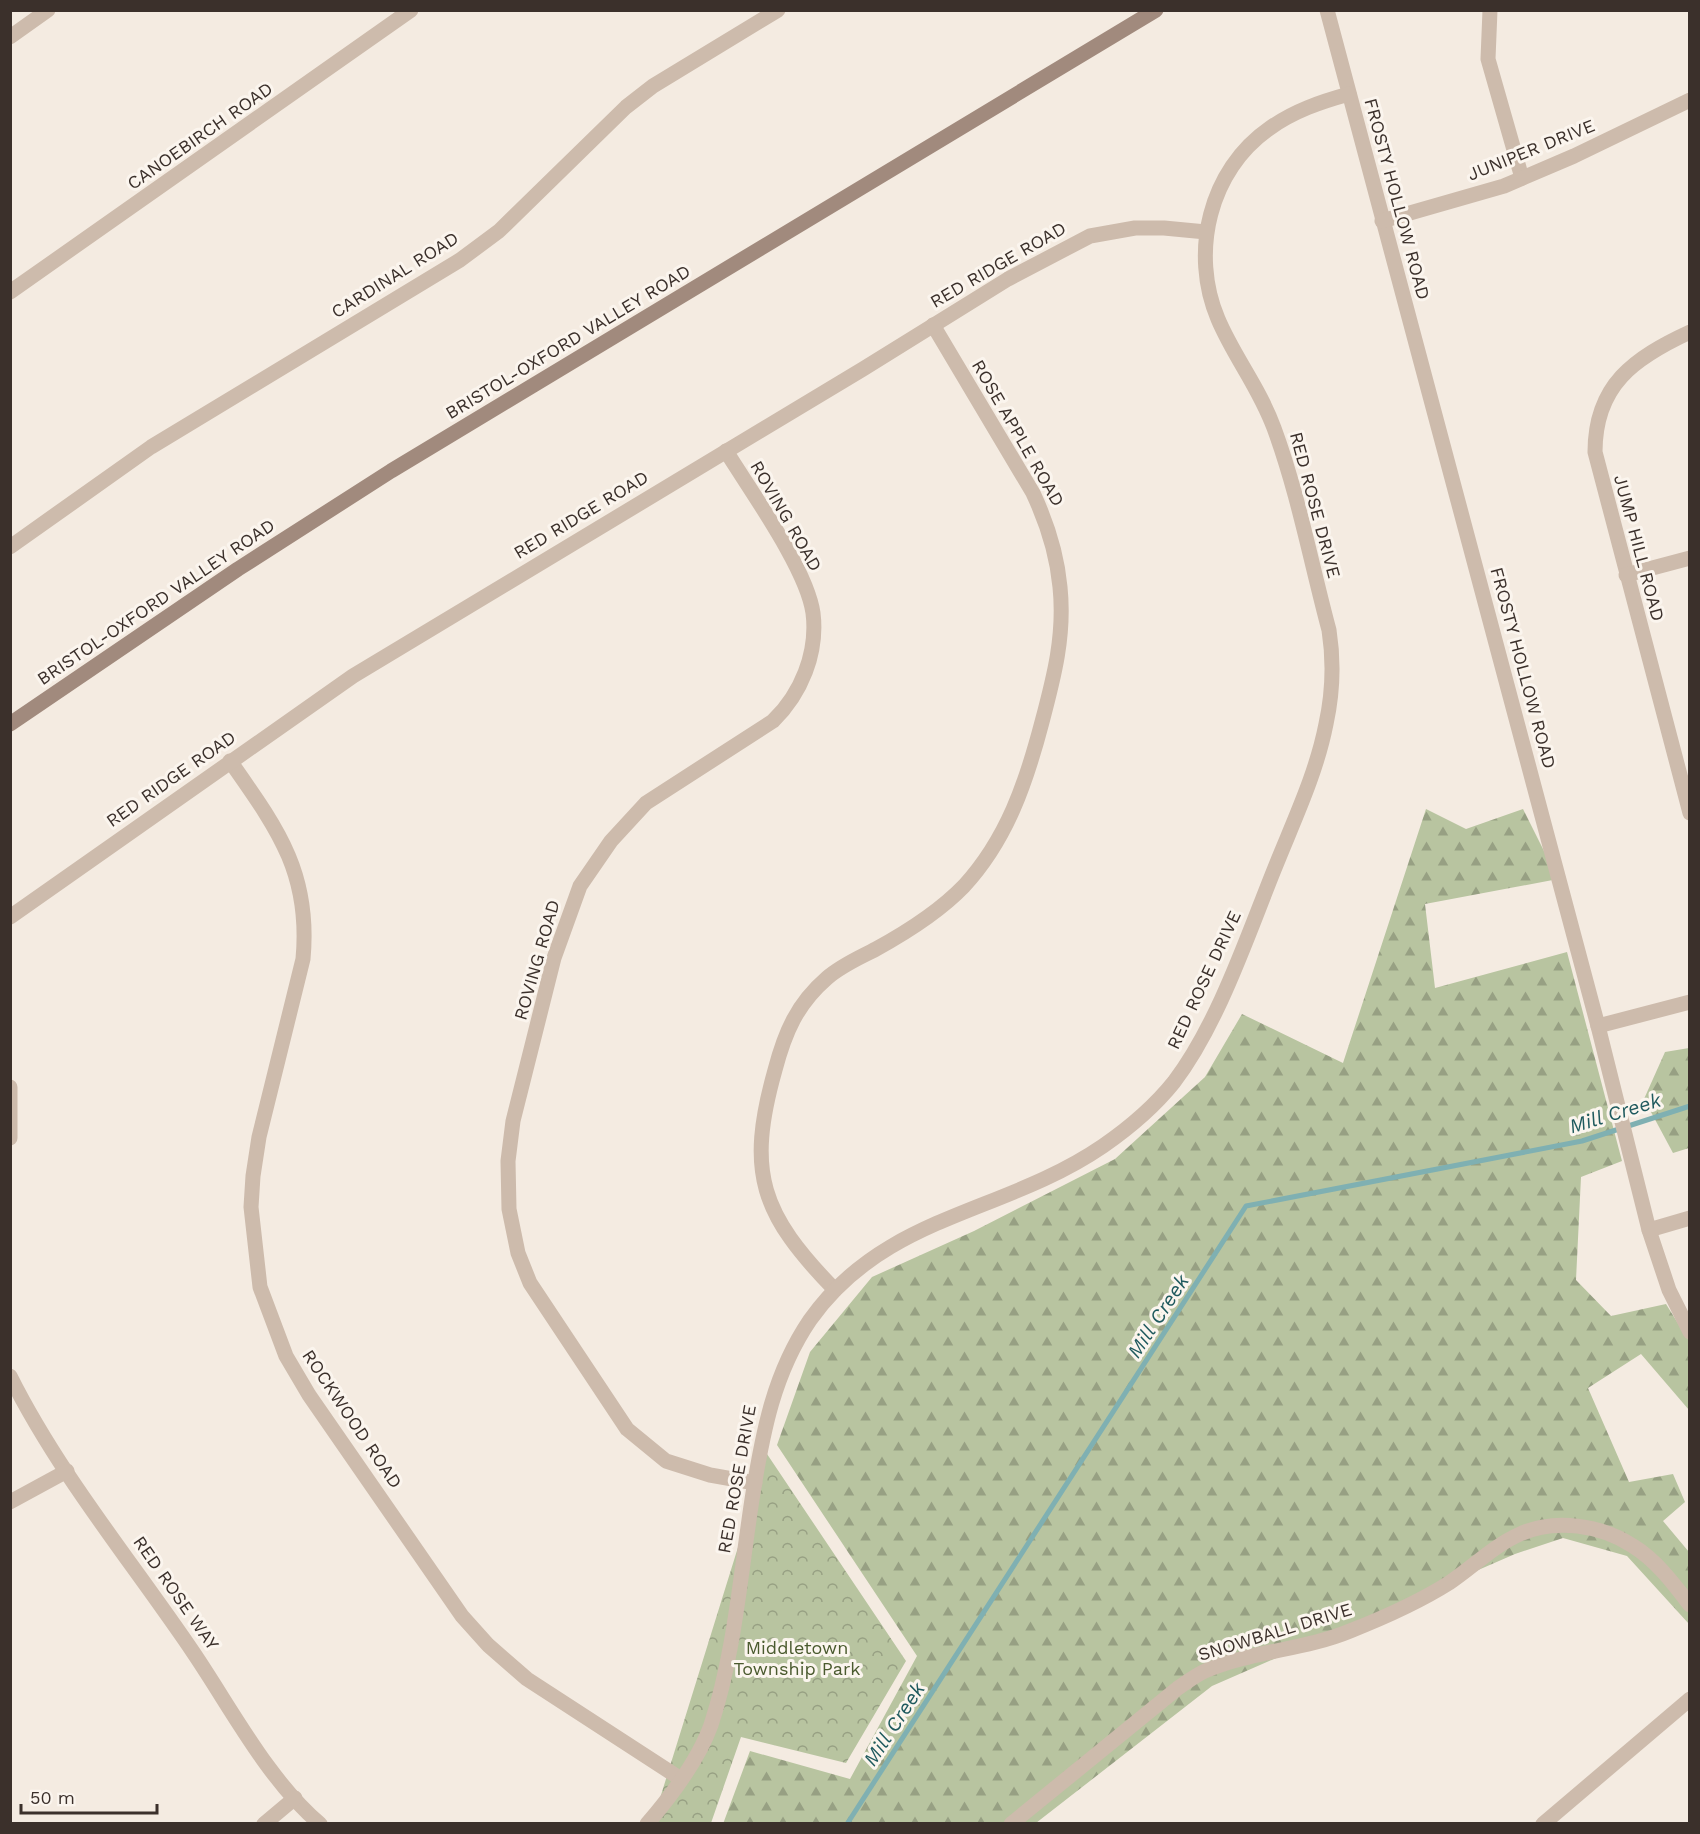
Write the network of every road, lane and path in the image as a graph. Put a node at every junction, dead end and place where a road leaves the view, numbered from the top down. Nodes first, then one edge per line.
1 (48, 10) edge
2 (411, 10) edge
3 (778, 10) edge
4 (1156, 10) edge
5 (1327, 10) edge
6 (1490, 10) edge
7 (10, 37) edge
8 (1349, 94) junction
9 (1689, 99) edge
10 (1522, 178) junction
11 (1382, 221) junction
12 (1206, 232) junction
13 (10, 292) edge
14 (933, 325) junction
15 (1689, 332) edge
16 (726, 451) junction
17 (10, 547) edge
18 (1689, 558) edge
19 (1626, 574) junction
20 (10, 724) edge
21 (230, 761) junction
22 (1685, 774) edge
23 (1689, 813) edge
24 (10, 917) edge
25 (1689, 1002) edge
26 (1598, 1026) junction
27 (10, 1087) edge
28 (10, 1138) edge
29 (1689, 1218) edge
30 (1649, 1230) junction
31 (835, 1290) junction
32 (1689, 1332) edge
33 (10, 1376) edge
34 (67, 1471) junction
35 (755, 1483) junction
36 (10, 1502) edge
37 (1689, 1605) edge
38 (1689, 1699) edge
39 (681, 1779) junction
40 (295, 1798) junction
41 (264, 1824) edge
42 (320, 1824) edge
43 (647, 1824) edge
44 (1011, 1824) edge
45 (1544, 1824) edge

1 - 7 street
2 - 13 street, CANOEBIRCH ROAD
3 - 17 street, CARDINAL ROAD
4 - 20 main road, BRISTOL-OXFORD VALLEY ROAD
5 - 8 street, FROSTY HOLLOW ROAD
6 - 10 street
8 - 11 street, FROSTY HOLLOW ROAD
8 - 12 street, RED ROSE DRIVE
9 - 10 street, JUNIPER DRIVE
10 - 11 street, JUNIPER DRIVE
11 - 26 street, FROSTY HOLLOW ROAD
12 - 14 street, RED RIDGE ROAD
12 - 31 street, RED ROSE DRIVE
14 - 16 street, RED RIDGE ROAD
14 - 31 street, ROSE APPLE ROAD
15 - 19 street, JUMP HILL ROAD
16 - 21 street, RED RIDGE ROAD
16 - 35 street, ROVING ROAD
18 - 19 street
19 - 22 street, JUMP HILL ROAD
21 - 24 street, RED RIDGE ROAD
21 - 39 street, ROCKWOOD ROAD
22 - 23 street, JUMP HILL ROAD
25 - 26 street
26 - 30 street, FROSTY HOLLOW ROAD
27 - 28 street
29 - 30 street
30 - 32 street, FROSTY HOLLOW ROAD
31 - 35 street, RED ROSE DRIVE
33 - 34 street, RED ROSE WAY
34 - 36 street
34 - 40 street, RED ROSE WAY
35 - 39 street, RED ROSE DRIVE
37 - 44 street, SNOWBALL DRIVE
38 - 45 street
39 - 43 street, RED ROSE DRIVE
40 - 41 street
40 - 42 street, RED ROSE WAY

